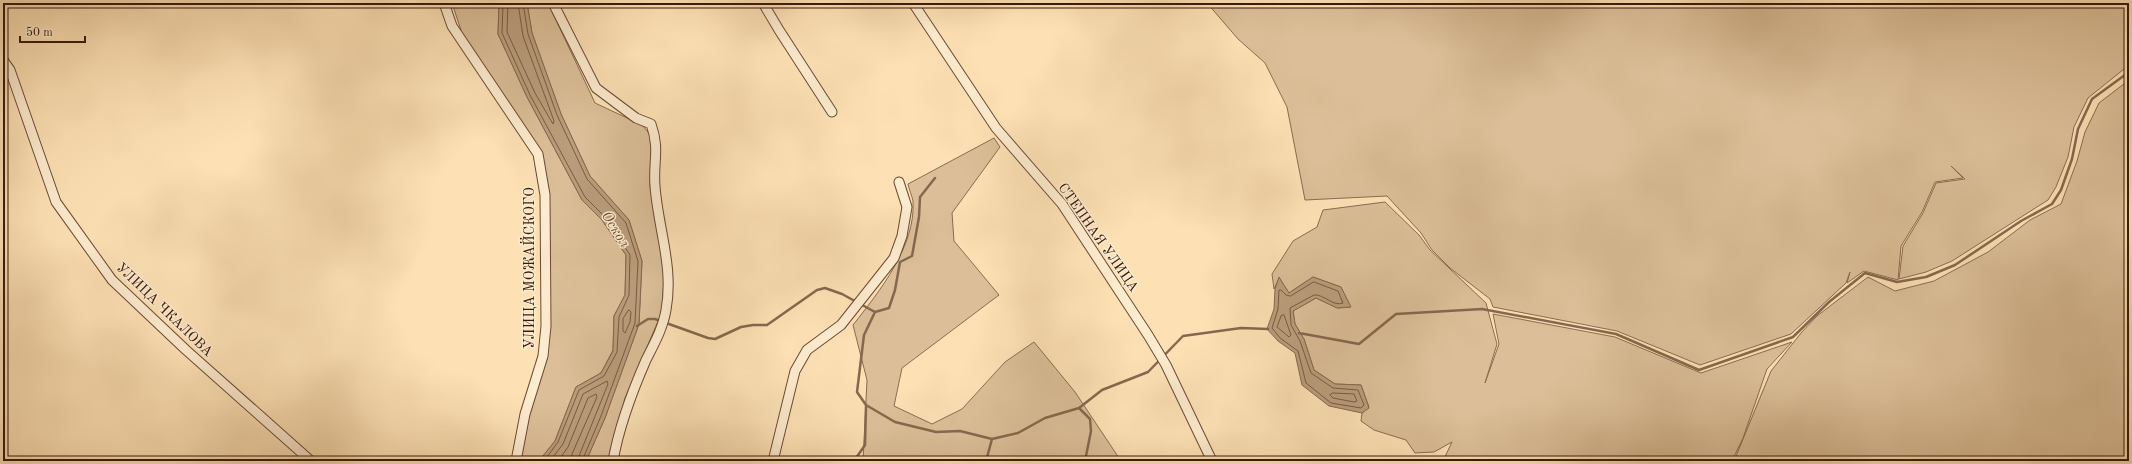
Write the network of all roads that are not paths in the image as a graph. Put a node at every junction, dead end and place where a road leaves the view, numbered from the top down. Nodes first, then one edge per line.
1 (444, 3) edge
2 (553, 3) edge
3 (763, 3) edge
4 (913, 3) edge
5 (3, 60) edge
6 (832, 112) dead end
7 (899, 182) dead end
8 (311, 461) edge
9 (516, 461) edge
10 (613, 461) edge
11 (773, 461) edge
12 (1212, 461) edge

1 - 9 street, УЛИЦА МОЖАЙСКОГО
2 - 10 street
3 - 6 street
4 - 12 street, СТЕПНАЯ УЛИЦА
5 - 8 street, УЛИЦА ЧКАЛОВА
7 - 11 street

